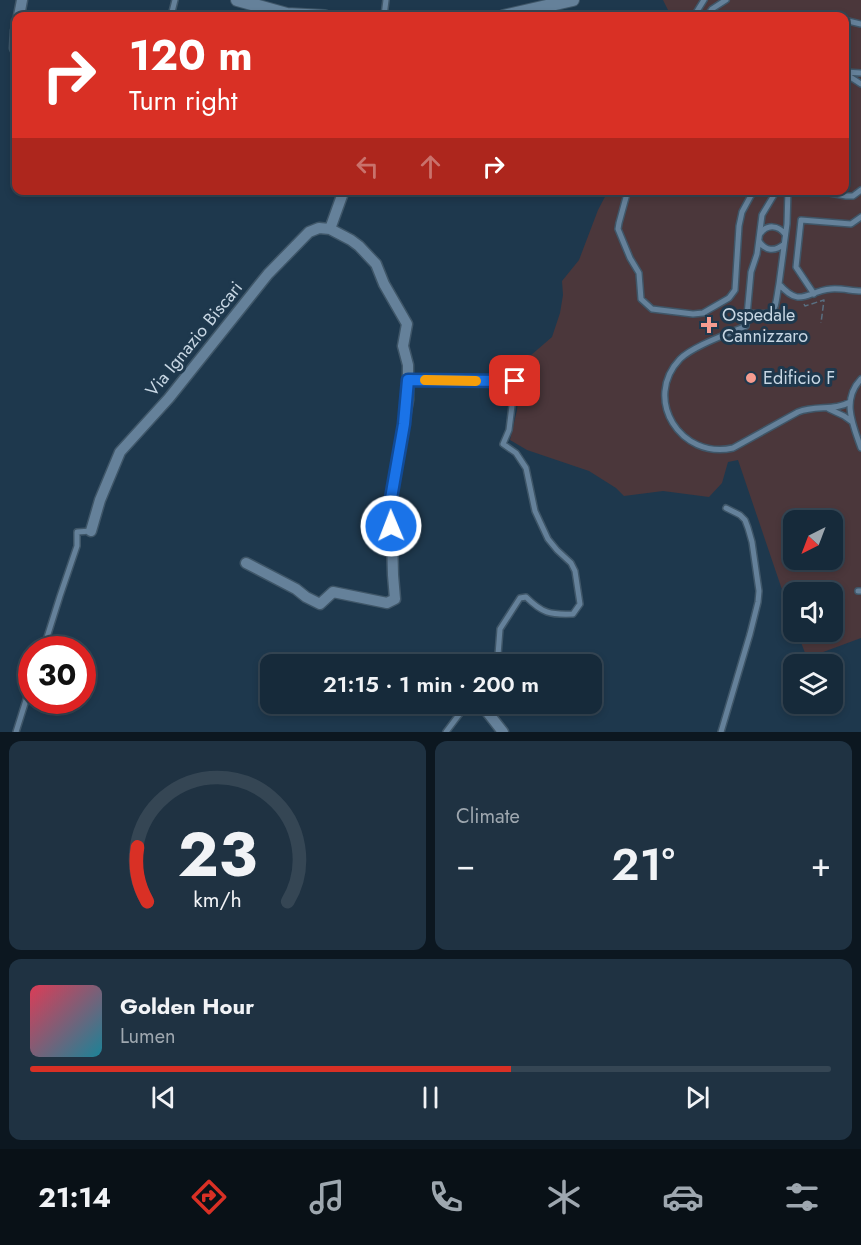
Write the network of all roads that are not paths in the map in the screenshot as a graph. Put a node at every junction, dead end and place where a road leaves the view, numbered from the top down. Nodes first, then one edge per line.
1 (237, 0) edge
2 (573, 0) edge
3 (726, 0) edge
4 (280, 12) edge
5 (520, 12) edge
6 (710, 12) edge
7 (861, 190) edge
8 (342, 195) edge
9 (627, 195) edge
10 (751, 195) edge
11 (774, 195) edge
12 (789, 195) edge
13 (840, 195) edge
14 (861, 218) edge
15 (330, 229) junction
16 (785, 234) junction
17 (759, 237) junction
18 (784, 244) junction
19 (779, 284) junction
20 (861, 291) edge
21 (814, 294) junction
22 (748, 313) junction
23 (861, 379) edge
24 (408, 380) junction
25 (850, 402) junction
26 (822, 407) junction
27 (851, 421) junction
28 (861, 448) edge
29 (726, 508) dead end
30 (91, 531) joint
31 (246, 563) dead end
32 (47, 636) edge
33 (498, 654) edge
34 (22, 714) edge
35 (460, 714) edge
36 (489, 714) edge
37 (16, 732) edge
38 (446, 732) edge
39 (504, 732) edge
40 (721, 732) edge

1 - 4 street
2 - 5 street
3 - 6 lane
7 - 13 lane
8 - 15 street
9 - 10 lane
11 - 17 lane
12 - 16 lane
14 - 21 lane
15 - 24 street
15 - 30 street, Via Ignazio Biscari
16 - 17 lane
16 - 18 lane
17 - 18 lane
17 - 22 lane
18 - 19 lane
19 - 21 lane
19 - 22 lane
20 - 21 lane
22 - 26 lane
23 - 25 lane
24 - 31 street
24 - 33 lane
25 - 26 lane
25 - 27 lane
26 - 27 lane
27 - 28 lane
29 - 40 lane
30 - 32 lane
34 - 37 lane
35 - 38 lane
36 - 39 street

